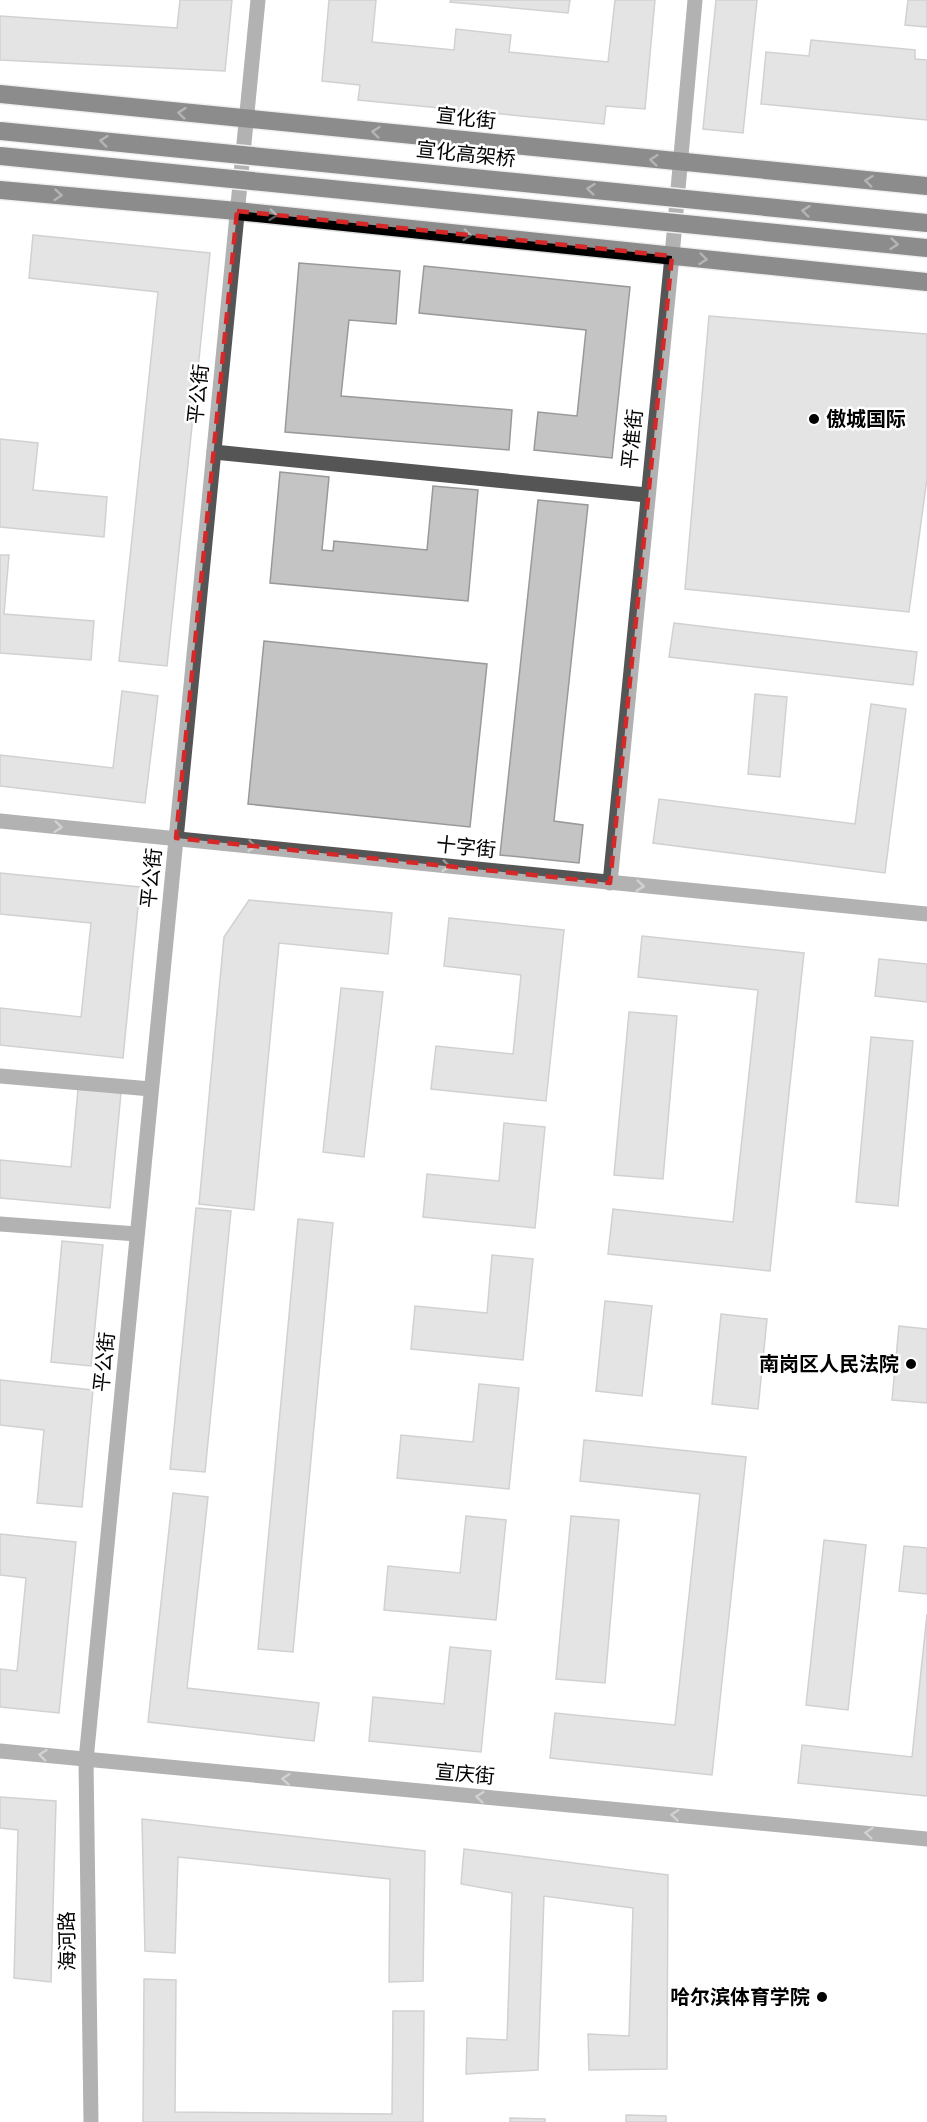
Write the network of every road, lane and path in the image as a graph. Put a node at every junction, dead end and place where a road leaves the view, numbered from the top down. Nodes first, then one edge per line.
1 (258, 0) edge
2 (695, 0) edge
3 (0, 94) edge
4 (246, 119) junction
5 (0, 131) edge
6 (0, 156) edge
7 (681, 163) junction
8 (927, 186) edge
9 (0, 190) edge
10 (237, 211) junction
11 (927, 223) edge
12 (927, 248) edge
13 (672, 256) junction
14 (927, 282) edge
15 (214, 452) junction
16 (647, 495) junction
17 (0, 821) edge
18 (176, 838) junction
19 (610, 883) junction
20 (927, 914) edge
21 (0, 1076) edge
22 (151, 1089) junction
23 (0, 1224) edge
24 (137, 1234) junction
25 (0, 1751) edge
26 (86, 1760) junction
27 (927, 1839) edge
28 (91, 2122) edge

1 - 4 street, 平公街
2 - 7 street, 平准街
4 -> 3 highway, 宣化街
7 -> 4 highway, 宣化街
4 - 10 street, 平公街
11 -> 5 highway, 宣化高架桥, bridge
6 -> 12 highway, bridge
8 -> 7 highway, 宣化街
7 - 13 street, 平准街
9 -> 10 highway
10 -> 13 highway
10 - 15 street, 平公街
13 -> 14 highway
13 - 16 street, 平准街
15 - 16 street
15 - 18 street, 平公街
16 - 19 street, 平准街
17 -> 18 street, 十字街
18 -> 19 street, 十字街
18 - 22 street, 平公街
19 -> 20 street, 十字街
21 - 22 street
22 - 24 street, 平公街
23 - 24 street
24 - 26 street, 平公街
26 -> 25 street, 宣庆街
27 -> 26 street, 宣庆街
26 - 28 street, 海河路

